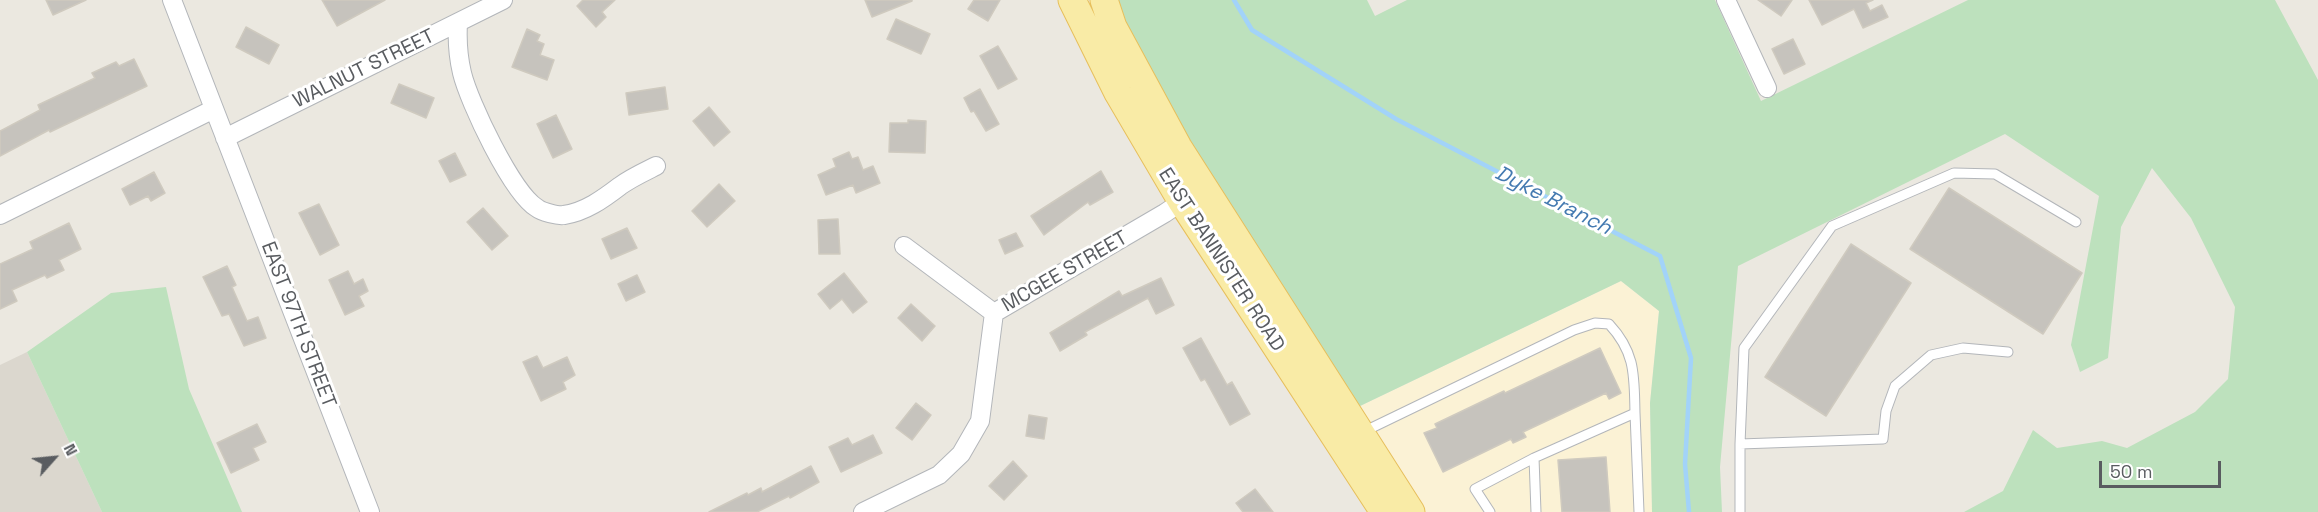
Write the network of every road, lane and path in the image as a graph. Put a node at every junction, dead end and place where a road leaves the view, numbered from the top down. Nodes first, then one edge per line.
1 (172, 0) edge
2 (503, 0) edge
3 (1072, 0) edge
4 (1104, 0) edge
5 (1726, 0) edge
6 (458, 23) junction
7 (1767, 88) dead end
8 (214, 109) junction
9 (225, 138) junction
10 (656, 166) dead end
11 (1204, 186) junction
12 (1182, 202) junction
13 (0, 215) edge
14 (2076, 222) dead end
15 (904, 246) dead end
16 (994, 314) junction
17 (2008, 352) dead end
18 (1635, 413) junction
19 (1362, 433) junction
20 (1740, 444) junction
21 (1534, 458) junction
22 (370, 512) edge
23 (863, 512) edge
24 (1384, 512) edge
25 (1411, 512) edge
26 (1490, 512) edge
27 (1536, 512) edge
28 (1639, 512) edge
29 (1740, 512) edge

1 - 8 street
2 - 6 street, WALNUT STREET
3 - 12 main road, EAST BANNISTER ROAD
4 - 11 main road, EAST BANNISTER ROAD
5 - 7 street
6 - 9 street, WALNUT STREET
6 - 10 street
8 - 9 street, EAST 97TH STREET
8 - 13 street
9 - 22 street, EAST 97TH STREET
11 - 12 street, MCGEE STREET
11 - 19 main road, EAST BANNISTER ROAD
12 - 16 street, MCGEE STREET
12 - 24 main road, EAST BANNISTER ROAD
14 - 20 lane
15 - 16 street
16 - 23 street, MCGEE STREET
17 - 20 lane
18 - 19 lane
18 - 21 lane
18 - 28 lane
19 - 25 main road, EAST BANNISTER ROAD
20 - 29 lane
21 - 26 lane
21 - 27 lane

